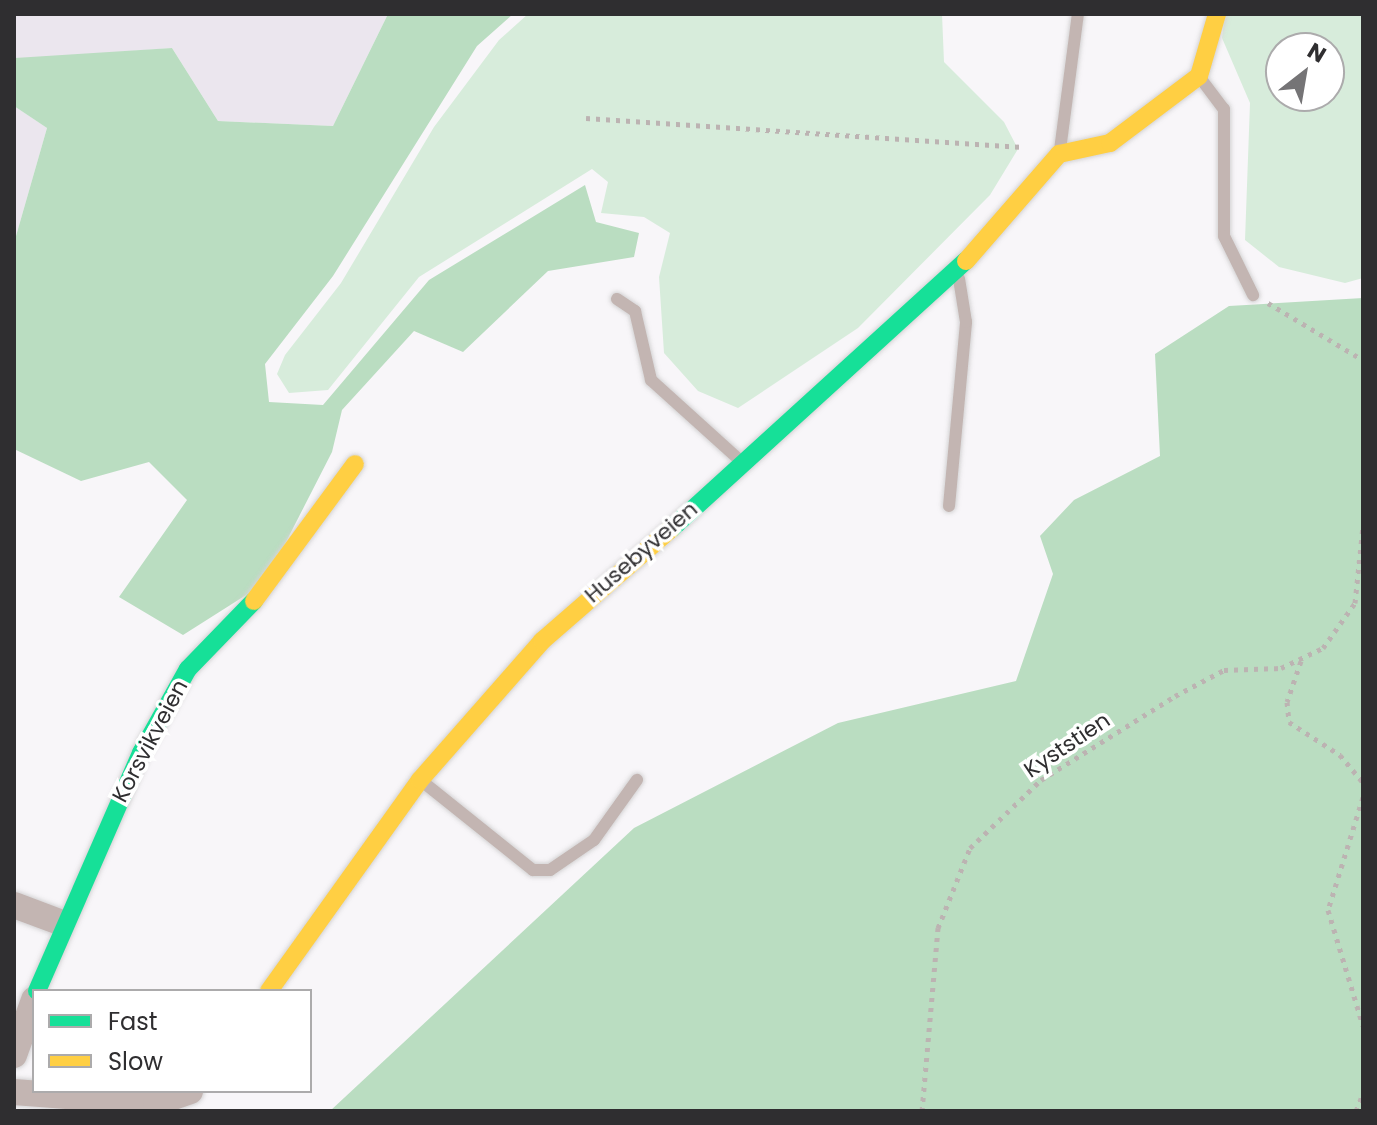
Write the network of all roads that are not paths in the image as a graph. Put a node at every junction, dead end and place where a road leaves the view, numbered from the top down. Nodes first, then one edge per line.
1 (1078, 14) edge
2 (1217, 14) edge
3 (1199, 76) junction
4 (1059, 154) junction
5 (958, 271) junction
6 (1253, 295) road end
7 (617, 299) dead end
8 (743, 463) junction
9 (355, 464) dead end
10 (949, 506) dead end
11 (420, 780) junction
12 (637, 780) dead end
13 (14, 905) edge
14 (62, 923) junction
15 (38, 989) edge
16 (270, 989) edge
17 (32, 1006) edge
18 (14, 1055) edge
19 (14, 1092) edge
20 (184, 1093) edge

1 - 4 lane
2 - 3 street
3 - 4 street
3 - 6 lane
4 - 5 street, Husebyveien
5 - 8 street, Husebyveien
5 - 10 lane
7 - 8 lane
8 - 11 street, Husebyveien
9 - 14 street, Korsvikveien
11 - 12 lane
11 - 16 street, Husebyveien
13 - 14 street
14 - 15 street, Korsvikveien
17 - 18 street
19 - 20 street

